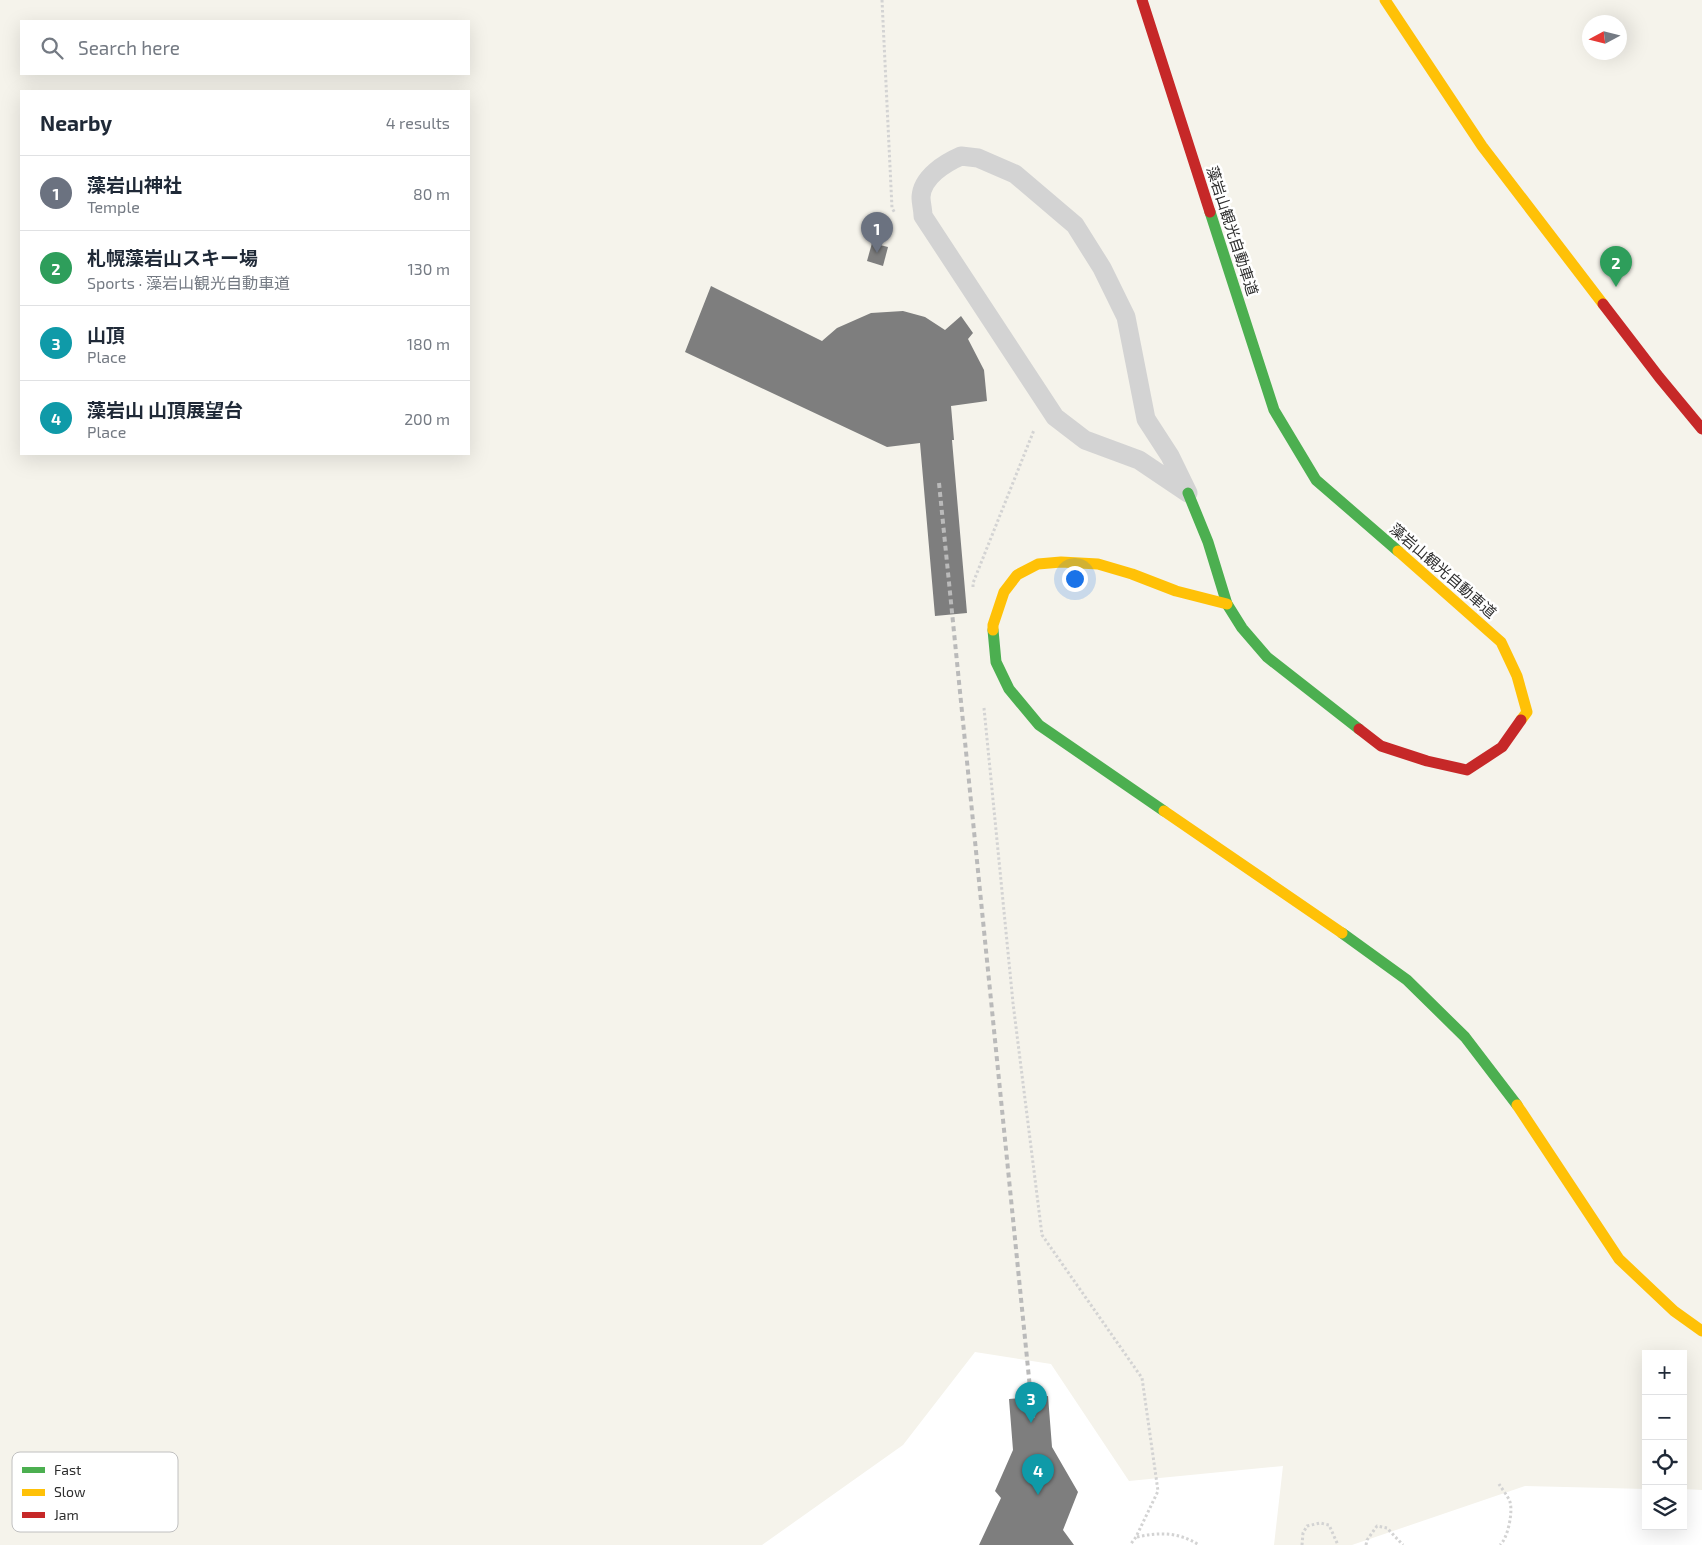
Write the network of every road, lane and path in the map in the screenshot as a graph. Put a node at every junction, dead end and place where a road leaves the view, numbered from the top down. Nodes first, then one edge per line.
1 (1142, 0) edge
2 (1385, 0) edge
3 (1037, 422) dead end
4 (1702, 429) edge
5 (1188, 493) junction
6 (974, 593) dead end
7 (1227, 604) junction
8 (984, 700) dead end
9 (1702, 1330) edge
10 (1499, 1484) dead end
11 (1136, 1537) junction
12 (1130, 1545) edge
13 (1199, 1545) edge
14 (1302, 1545) edge
15 (1338, 1545) edge
16 (1366, 1545) edge
17 (1403, 1545) edge
18 (1500, 1545) edge

1 - 7 street, 藻岩山観光自動車道
2 - 4 street
3 - 6 path
5 - 5 lane
5 - 7 street, 藻岩山観光自動車道
7 - 9 street
8 - 11 path
10 - 18 path
11 - 12 path
11 - 13 path
14 - 15 path
16 - 17 path

